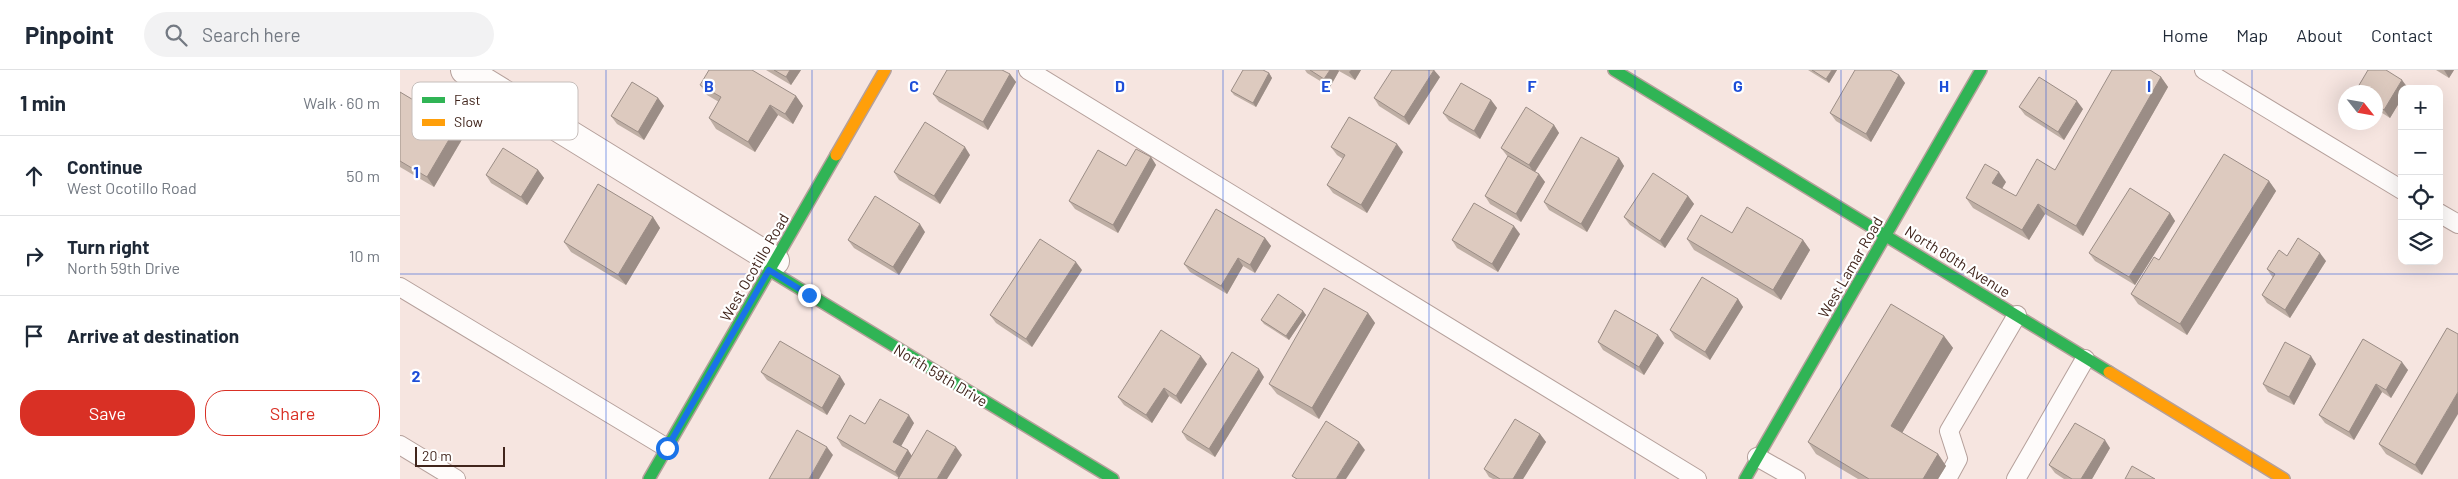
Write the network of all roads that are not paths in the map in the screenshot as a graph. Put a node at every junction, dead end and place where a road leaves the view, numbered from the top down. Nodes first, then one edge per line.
1 (465, 70) edge
2 (885, 70) edge
3 (1028, 70) edge
4 (1614, 70) edge
5 (1981, 70) edge
6 (2204, 70) edge
7 (484, 82) edge
8 (575, 140) edge
9 (2398, 188) edge
10 (2443, 215) edge
11 (2458, 224) edge
12 (1886, 234) junction
13 (772, 265) junction
14 (400, 287) edge
15 (2017, 315) junction
16 (2085, 359) junction
17 (400, 445) edge
18 (667, 448) junction
19 (1757, 457) junction
20 (456, 479) edge
21 (649, 479) edge
22 (1113, 479) edge
23 (1697, 479) edge
24 (1745, 479) edge
25 (1796, 479) edge
26 (1947, 479) edge
27 (2016, 479) edge
28 (2284, 479) edge

1 - 7 street, North 59th Drive
2 - 13 street, West Ocotillo Road
3 - 23 lane
4 - 12 street, North 60th Avenue
5 - 12 street, West Lamar Road
6 - 9 lane
8 - 13 street, North 59th Drive
10 - 11 lane
12 - 15 street, North 60th Avenue
12 - 19 street, West Lamar Road
13 - 18 street, West Ocotillo Road
13 - 22 street, North 59th Drive
14 - 18 lane
15 - 16 street, North 60th Avenue
15 - 26 lane
16 - 27 lane
16 - 28 street, North 60th Avenue
17 - 20 lane
18 - 21 street, West Ocotillo Road
19 - 24 street, West Lamar Road
19 - 25 lane

